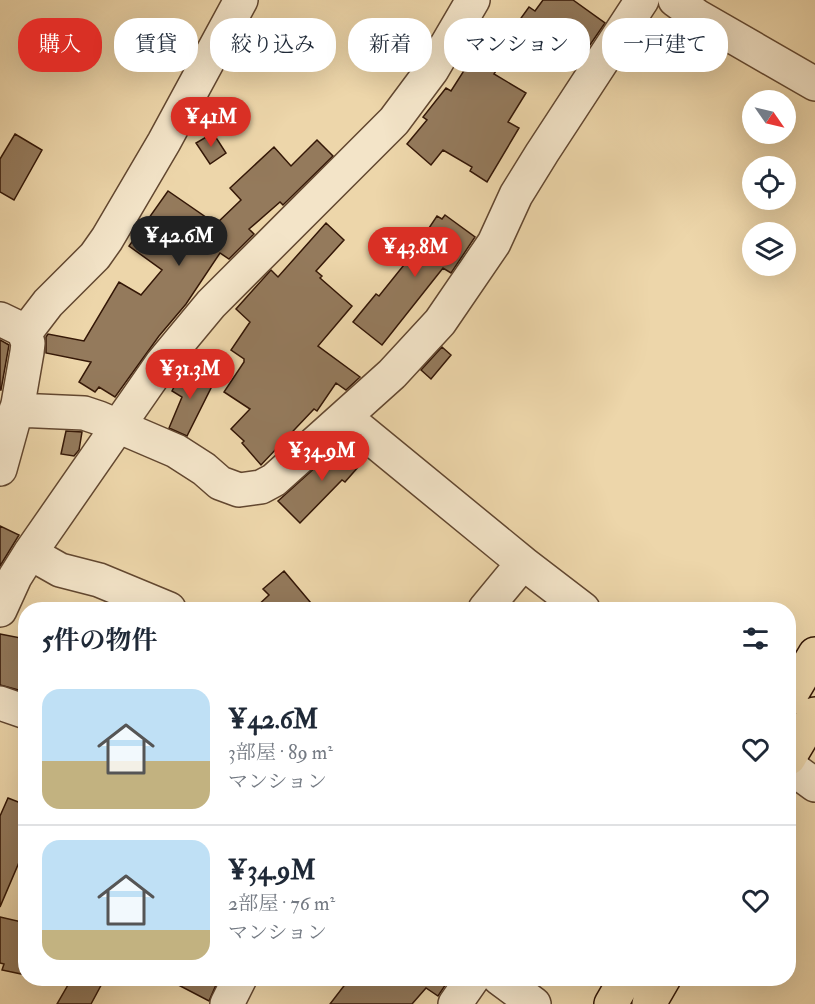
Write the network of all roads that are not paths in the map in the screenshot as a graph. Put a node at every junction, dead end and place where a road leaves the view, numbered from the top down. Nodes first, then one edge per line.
1 (241, 0) edge
2 (473, 0) edge
3 (642, 0) edge
4 (675, 0) edge
5 (815, 84) edge
6 (12, 326) edge
7 (16, 410) junction
8 (345, 417) junction
9 (117, 426) junction
10 (0, 469) edge
11 (523, 563) junction
12 (15, 567) edge
13 (152, 602) edge
14 (491, 602) edge
15 (574, 602) edge
16 (0, 610) edge
17 (815, 654) edge
18 (796, 686) edge
19 (0, 703) edge
20 (18, 709) edge
21 (815, 714) edge
22 (796, 747) edge
23 (796, 771) edge
24 (815, 785) edge
25 (236, 986) edge
26 (467, 986) edge
27 (510, 986) edge
28 (621, 986) edge
29 (660, 986) edge
30 (226, 1004) edge
31 (455, 1004) edge
32 (534, 1004) edge
33 (611, 1004) edge
34 (650, 1004) edge

1 - 6 street
2 - 9 street
3 - 8 street
4 - 5 street
6 - 7 street
7 - 9 street
7 - 10 street
8 - 9 street
8 - 11 street
9 - 12 street
11 - 14 street
11 - 15 street
12 - 13 street
12 - 16 street
17 - 18 main road
19 - 20 street
21 - 22 main road
23 - 24 street
25 - 30 street
26 - 31 street
27 - 32 street
28 - 33 main road
29 - 34 main road

